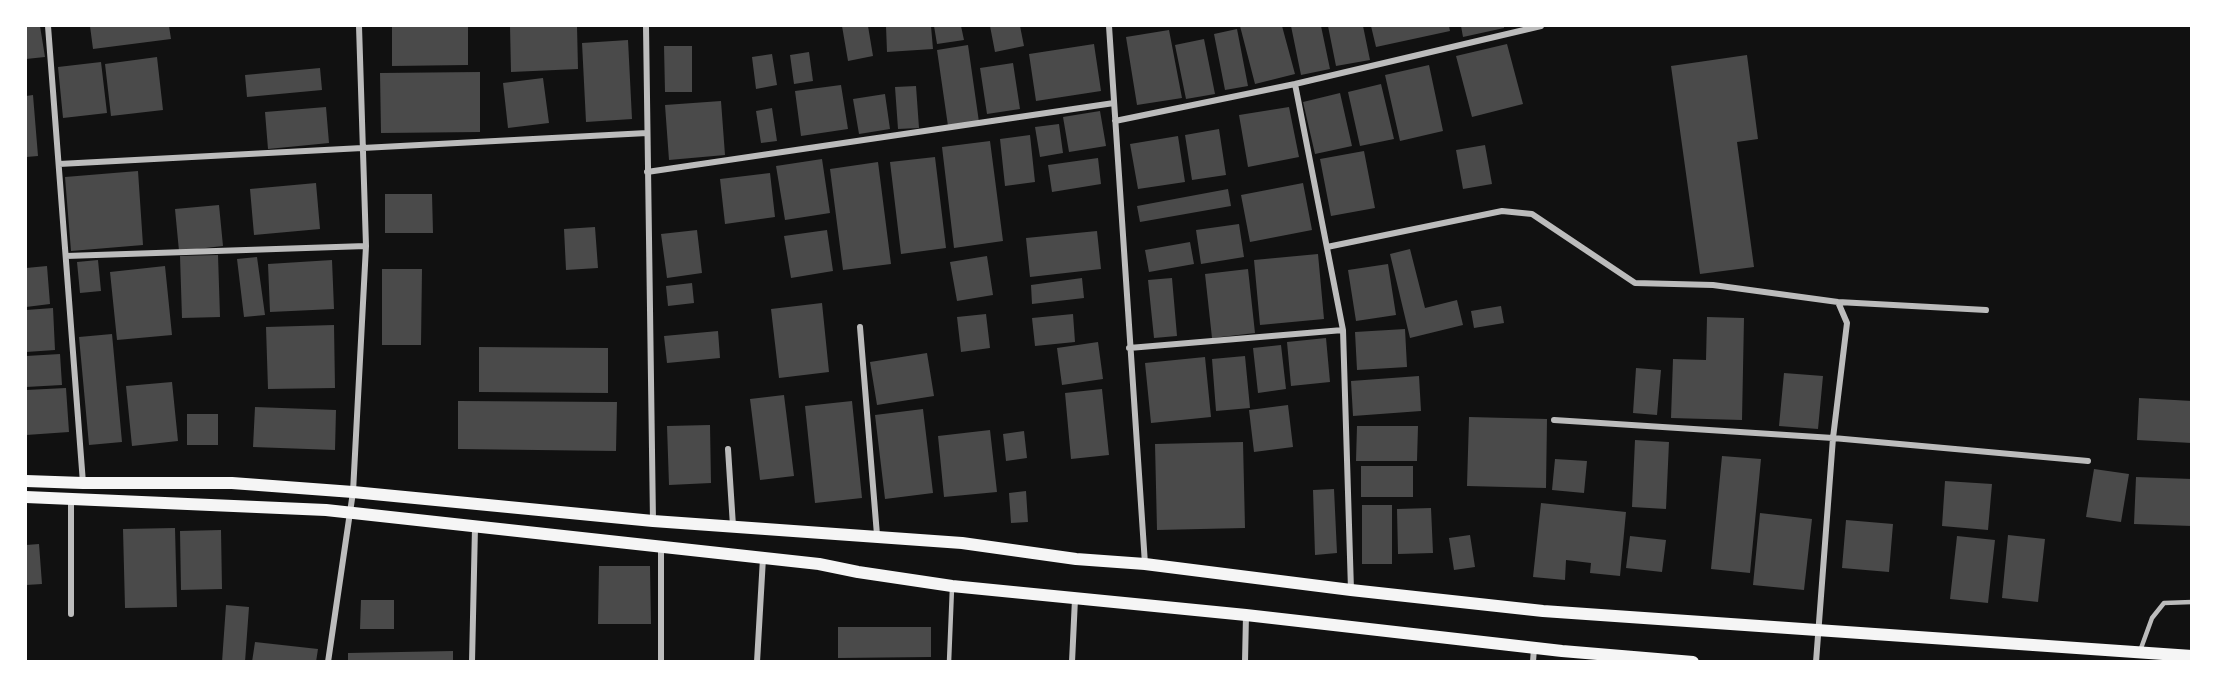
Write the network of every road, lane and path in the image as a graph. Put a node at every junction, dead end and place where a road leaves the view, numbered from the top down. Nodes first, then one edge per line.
1 (48, 26) edge
2 (359, 26) edge
3 (646, 26) edge
4 (1109, 26) edge
5 (1540, 26) edge
6 (1295, 84) junction
7 (1114, 103) junction
8 (1114, 121) junction
9 (647, 133) junction
10 (362, 148) junction
11 (58, 164) junction
12 (647, 172) junction
13 (366, 246) junction
14 (1327, 247) junction
15 (66, 256) junction
16 (1838, 302) junction
17 (1986, 310) dead end
18 (860, 327) dead end
19 (1343, 330) junction
20 (1129, 348) junction
21 (1554, 420) dead end
22 (1833, 438) junction
23 (728, 449) dead end
24 (2088, 461) dead end
25 (26, 481) edge
26 (83, 483) junction
27 (353, 492) junction
28 (26, 497) edge
29 (71, 500) junction
30 (350, 512) junction
31 (653, 521) junction
32 (733, 526) junction
33 (475, 527) junction
34 (877, 536) junction
35 (661, 547) junction
36 (763, 558) junction
37 (1144, 564) junction
38 (952, 586) junction
39 (1351, 590) junction
40 (1075, 598) junction
41 (2192, 602) edge
42 (71, 614) dead end
43 (1246, 615) junction
44 (1818, 629) junction
45 (1534, 648) junction
46 (2140, 651) junction
47 (2192, 656) edge
48 (328, 662) edge
49 (472, 662) edge
50 (661, 662) edge
51 (757, 662) edge
52 (949, 662) edge
53 (1072, 662) edge
54 (1245, 662) edge
55 (1533, 662) edge
56 (1693, 662) edge
57 (1816, 662) edge

1 - 11 street
2 - 10 street
3 - 9 street
4 - 7 street
5 - 6 street
6 - 8 street
6 - 14 street
7 - 8 street
7 - 12 street
8 - 20 street
9 - 10 street
9 - 12 street
10 - 11 street
10 - 13 street
11 - 15 street
12 - 31 street
13 - 15 street
13 - 27 street
14 - 16 street
14 - 19 street
15 - 26 street
16 - 17 street
16 - 22 street
18 - 34 street
19 - 20 street
19 - 39 street
20 - 37 street
21 - 22 street
22 - 24 street
22 - 44 street
23 - 32 street
25 - 26 main road
26 - 27 main road
27 - 30 street
27 - 31 main road
28 - 29 main road
29 - 30 main road
29 - 42 street
30 - 33 main road
30 - 48 street
31 - 32 main road
32 - 34 main road
33 - 35 main road
33 - 49 street
34 - 37 main road
35 - 36 main road
35 - 50 street
36 - 38 main road
36 - 51 street
37 - 39 main road
38 - 40 main road
38 - 52 lane
39 - 44 main road
40 - 43 main road
40 - 53 street
41 - 46 lane
43 - 45 main road
43 - 54 street
44 - 46 main road
44 - 57 street
45 - 55 street
45 - 56 main road
46 - 47 main road

